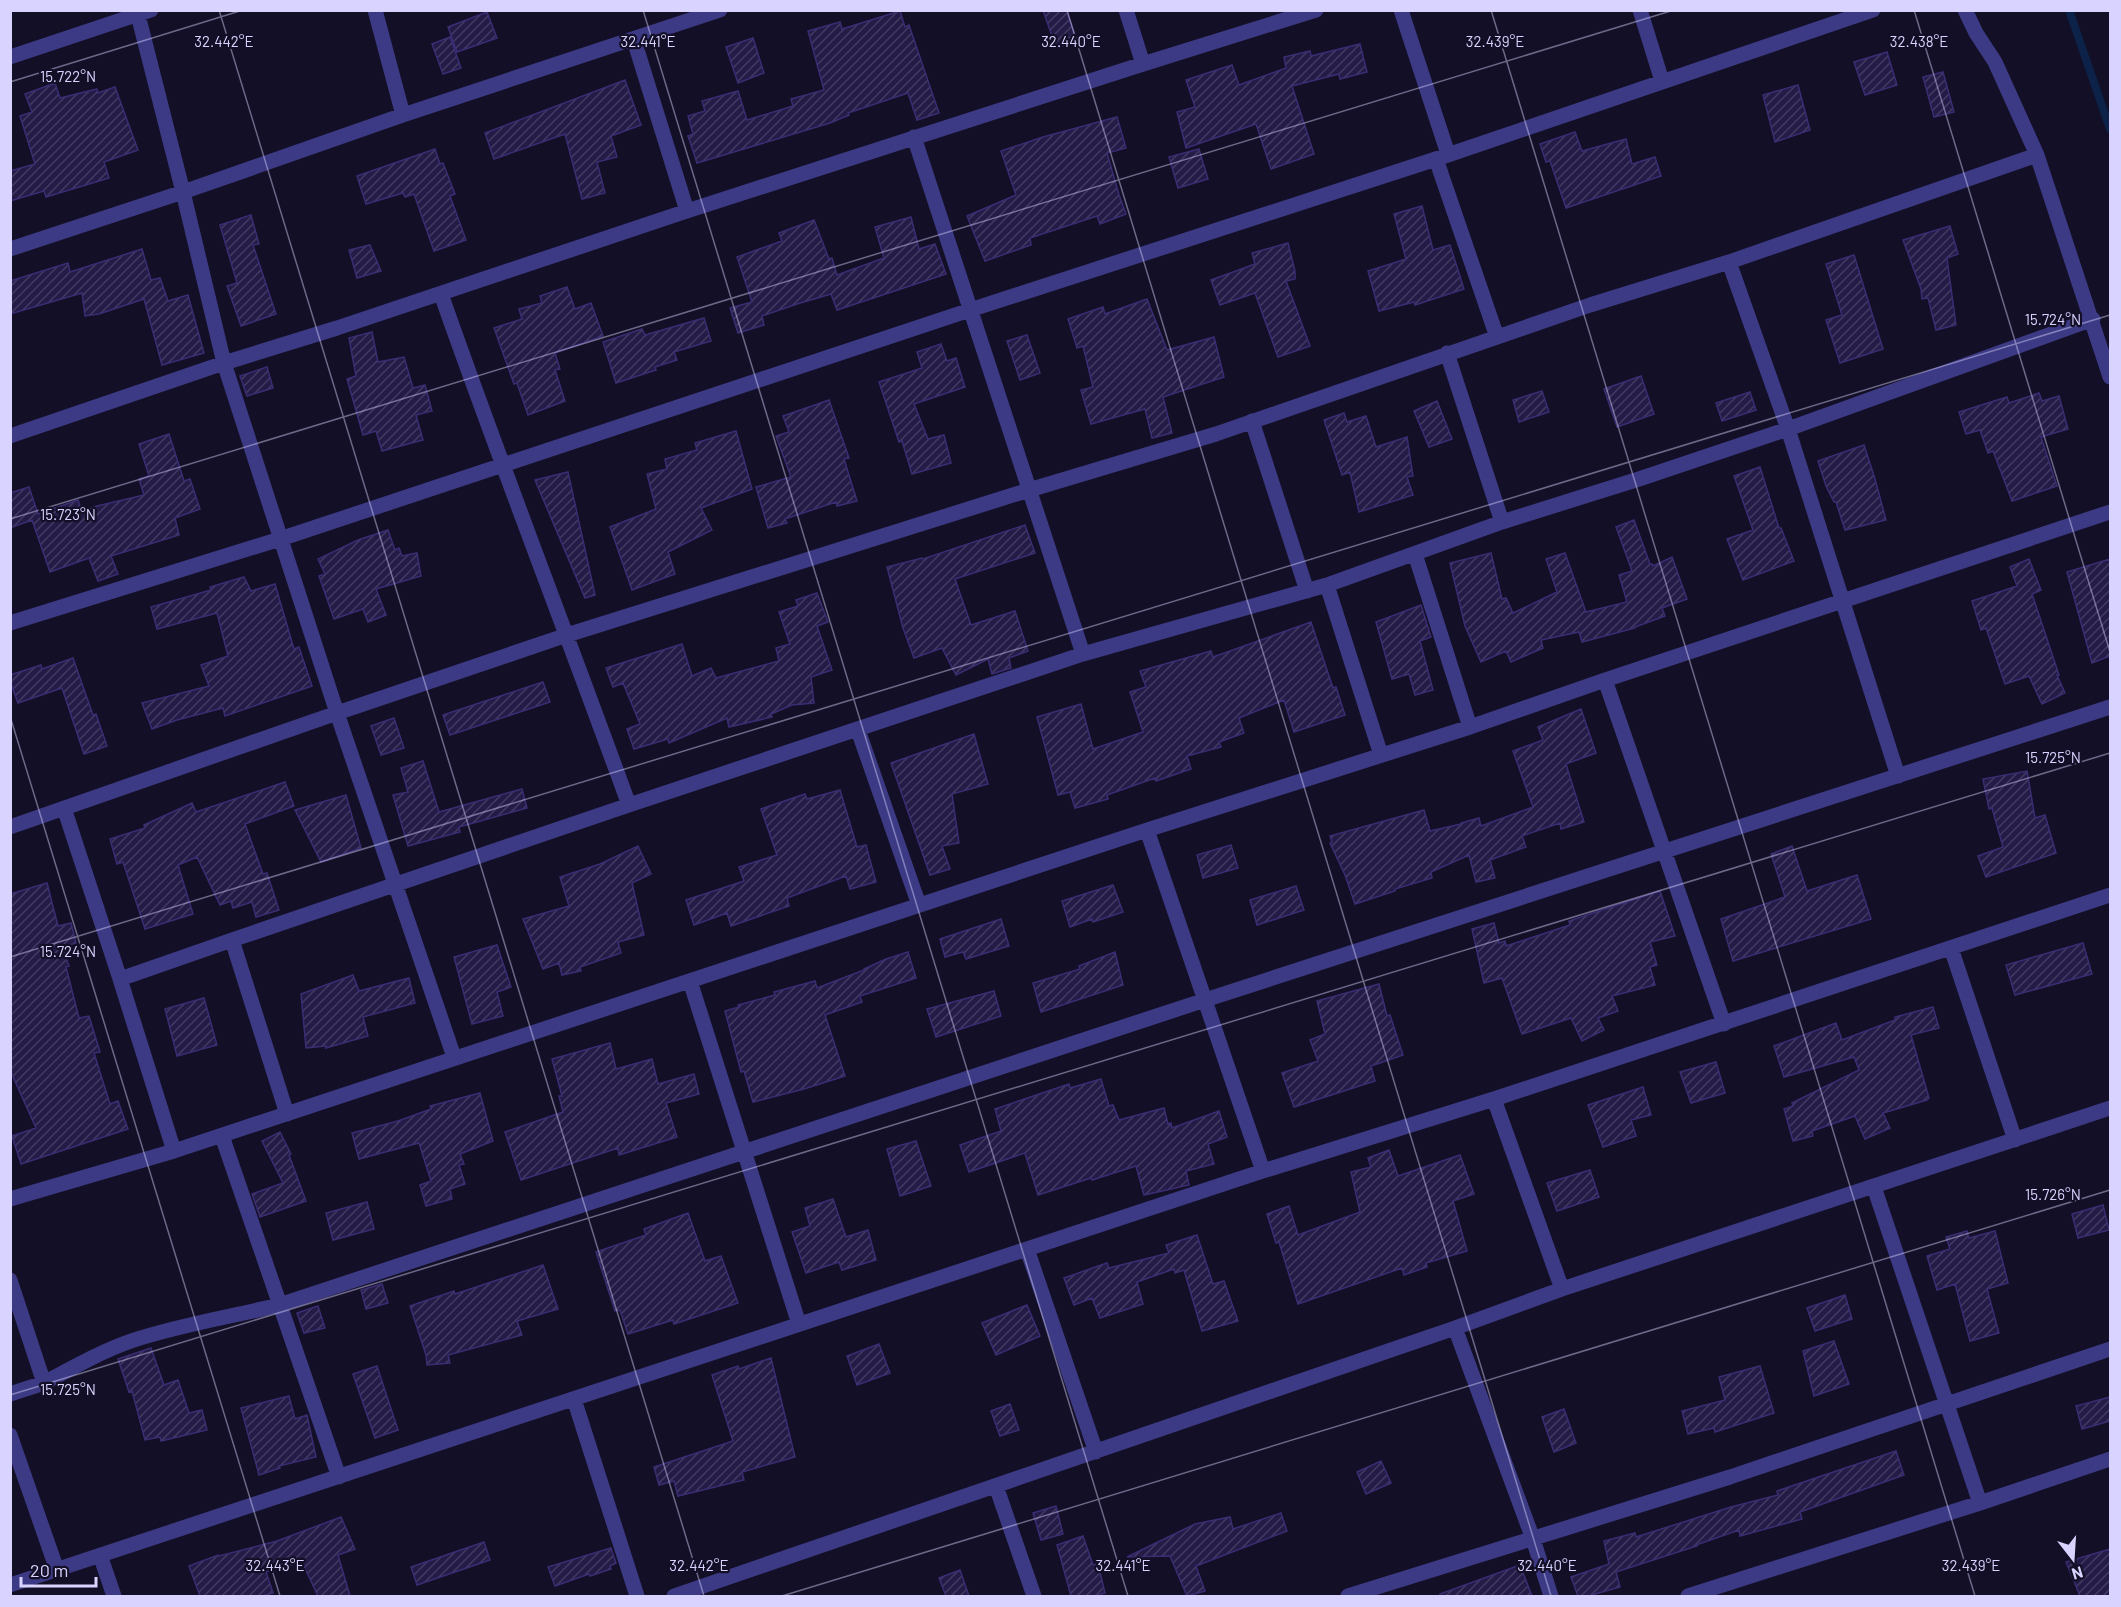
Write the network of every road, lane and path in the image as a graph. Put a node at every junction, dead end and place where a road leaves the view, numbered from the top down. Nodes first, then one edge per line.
1 (375, 10) edge
2 (720, 10) edge
3 (1126, 10) edge
4 (1316, 10) edge
5 (1401, 10) edge
6 (1640, 10) edge
7 (1873, 10) edge
8 (1965, 10) edge
9 (144, 13) edge
10 (634, 40) junction
11 (10, 57) edge
12 (1143, 64) junction
13 (1662, 81) junction
14 (403, 115) junction
15 (914, 137) junction
16 (2037, 155) junction
17 (1442, 156) junction
18 (183, 192) junction
19 (687, 211) junction
20 (10, 249) edge
21 (1730, 262) junction
22 (441, 294) junction
23 (970, 310) junction
24 (2093, 319) junction
25 (1497, 337) junction
26 (1447, 353) junction
27 (224, 363) junction
28 (2110, 377) edge
29 (1252, 421) junction
30 (1788, 429) junction
31 (10, 436) edge
32 (502, 466) junction
33 (1029, 490) junction
34 (2110, 512) edge
35 (1502, 522) junction
36 (280, 539) junction
37 (1415, 554) junction
38 (1327, 585) junction
39 (1307, 591) junction
40 (1844, 602) junction
41 (11, 620) edge
42 (567, 635) junction
43 (1083, 654) junction
44 (1605, 680) junction
45 (2110, 707) edge
46 (337, 713) junction
47 (1470, 727) junction
48 (858, 730) junction
49 (1381, 755) junction
50 (1898, 776) junction
51 (629, 805) junction
52 (64, 808) junction
53 (10, 827) edge
54 (1147, 830) junction
55 (1665, 849) junction
56 (395, 884) junction
57 (2110, 895) edge
58 (919, 905) junction
59 (232, 940) junction
60 (1951, 948) junction
61 (120, 979) junction
62 (690, 981) junction
63 (1205, 1000) junction
64 (1724, 1024) junction
65 (454, 1057) junction
66 (1494, 1099) junction
67 (2110, 1108) edge
68 (287, 1114) junction
69 (222, 1136) junction
70 (2015, 1140) junction
71 (174, 1151) junction
72 (743, 1152) junction
73 (1263, 1171) junction
74 (1874, 1187) junction
75 (10, 1199) edge
76 (1027, 1249) junction
77 (10, 1280) edge
78 (1562, 1289) junction
79 (279, 1305) junction
80 (799, 1324) junction
81 (1455, 1328) junction
82 (2110, 1348) edge
83 (44, 1383) junction
84 (10, 1394) edge
85 (574, 1399) junction
86 (1947, 1402) junction
87 (10, 1435) edge
88 (1096, 1452) junction
89 (2110, 1459) edge
90 (339, 1477) junction
91 (996, 1486) junction
92 (1980, 1503) junction
93 (1533, 1539) junction
94 (100, 1555) junction
95 (57, 1570) junction
96 (10, 1585) edge
97 (114, 1596) edge
98 (637, 1596) edge
99 (674, 1596) edge
100 (1034, 1596) edge
101 (1348, 1596) edge
102 (1551, 1596) edge
103 (1688, 1596) edge

1 - 14 street
2 - 10 street
3 - 12 street
4 - 12 street
5 - 17 street
6 - 13 street
7 - 13 street
8 - 16 street
9 - 11 street
9 - 18 street
10 - 14 street
10 - 19 street
12 - 15 street
13 - 17 street
14 - 18 street
15 - 19 street
15 - 23 street
16 - 21 street
16 - 24 street
17 - 23 street
17 - 25 street
18 - 20 street
18 - 27 street
19 - 22 street
21 - 25 street
21 - 30 street
22 - 27 street
22 - 32 street
23 - 32 street
23 - 33 street
24 - 28 street
24 - 30 street
25 - 26 street
26 - 29 street
26 - 35 street
27 - 31 street
27 - 36 street
29 - 33 street
29 - 39 street
30 - 35 street
30 - 40 street
32 - 36 street
32 - 42 street
33 - 42 street
33 - 43 street
34 - 40 street
35 - 37 street
36 - 41 street
36 - 46 street
37 - 38 street
37 - 47 street
38 - 39 street
38 - 49 street
39 - 43 street
40 - 44 street
40 - 50 street
42 - 46 street
42 - 51 street
43 - 48 street
44 - 47 street
44 - 55 street
45 - 50 street
46 - 52 street
46 - 56 street
47 - 49 street
48 - 51 street
48 - 58 street
49 - 54 street
50 - 55 street
51 - 56 street
52 - 53 street
52 - 61 street
54 - 58 street
54 - 63 street
55 - 63 street
55 - 64 street
56 - 59 street
56 - 65 street
57 - 60 street
58 - 62 street
59 - 61 street
59 - 68 street
60 - 64 street
60 - 70 street
61 - 71 street
62 - 65 street
62 - 72 street
63 - 72 street
63 - 73 street
64 - 66 street
65 - 68 street
66 - 73 street
66 - 78 street
67 - 70 street
68 - 69 street
69 - 71 street
69 - 79 street
70 - 74 street
71 - 75 street
72 - 79 street
72 - 80 street
73 - 76 street
74 - 78 street
74 - 86 street
76 - 80 street
76 - 88 street
77 - 83 street
78 - 81 street
79 - 83 street
79 - 90 street
80 - 85 street
81 - 88 street
81 - 93 street
82 - 86 street
83 - 84 street
85 - 90 street
85 - 98 street
86 - 92 street
86 - 93 street
87 - 95 street
88 - 91 street
89 - 92 street
90 - 94 street
91 - 99 street
91 - 100 street
92 - 103 street
93 - 101 street
93 - 102 street
94 - 95 street
94 - 97 street
95 - 96 street

